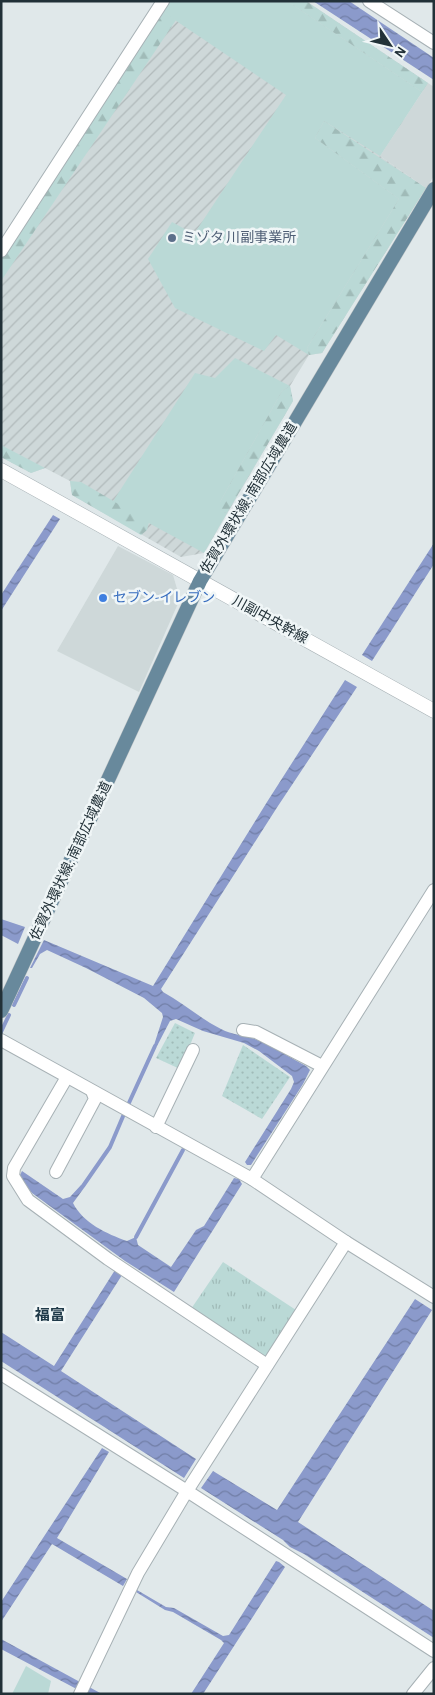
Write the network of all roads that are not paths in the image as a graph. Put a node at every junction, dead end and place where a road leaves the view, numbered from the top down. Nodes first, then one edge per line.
1 (162, 1) edge
2 (369, 1) edge
3 (434, 44) edge
4 (434, 189) edge
5 (1, 250) edge
6 (1, 470) edge
7 (200, 580) junction
8 (434, 711) edge
9 (434, 890) edge
10 (5, 994) edge
11 (1, 1011) edge
12 (243, 1030) dead end
13 (1, 1040) edge
14 (193, 1050) dead end
15 (322, 1066) junction
16 (67, 1077) junction
17 (92, 1092) junction
18 (156, 1127) junction
19 (56, 1172) dead end
20 (252, 1179) junction
21 (346, 1242) junction
22 (434, 1297) edge
23 (267, 1365) junction
24 (1, 1374) edge
25 (187, 1491) junction
26 (434, 1651) edge
27 (434, 1668) edge
28 (80, 1694) edge
29 (413, 1694) edge

1 - 5 street
2 - 3 street
4 - 7 main road, 佐賀外環状線; 南部広域農道
6 - 7 street, 川副中央幹線
7 - 8 street, 川副中央幹線
7 - 10 main road, 佐賀外環状線; 南部広域農道
9 - 15 street
10 - 11 main road, 佐賀外環状線; 南部広域農道
12 - 15 street
13 - 16 street
14 - 18 street
15 - 20 street
16 - 17 street
16 - 23 street
17 - 18 street
17 - 19 street
18 - 20 street
20 - 21 street
21 - 22 street
21 - 23 street
23 - 25 street
24 - 25 street
25 - 26 street
25 - 28 street
27 - 29 street

